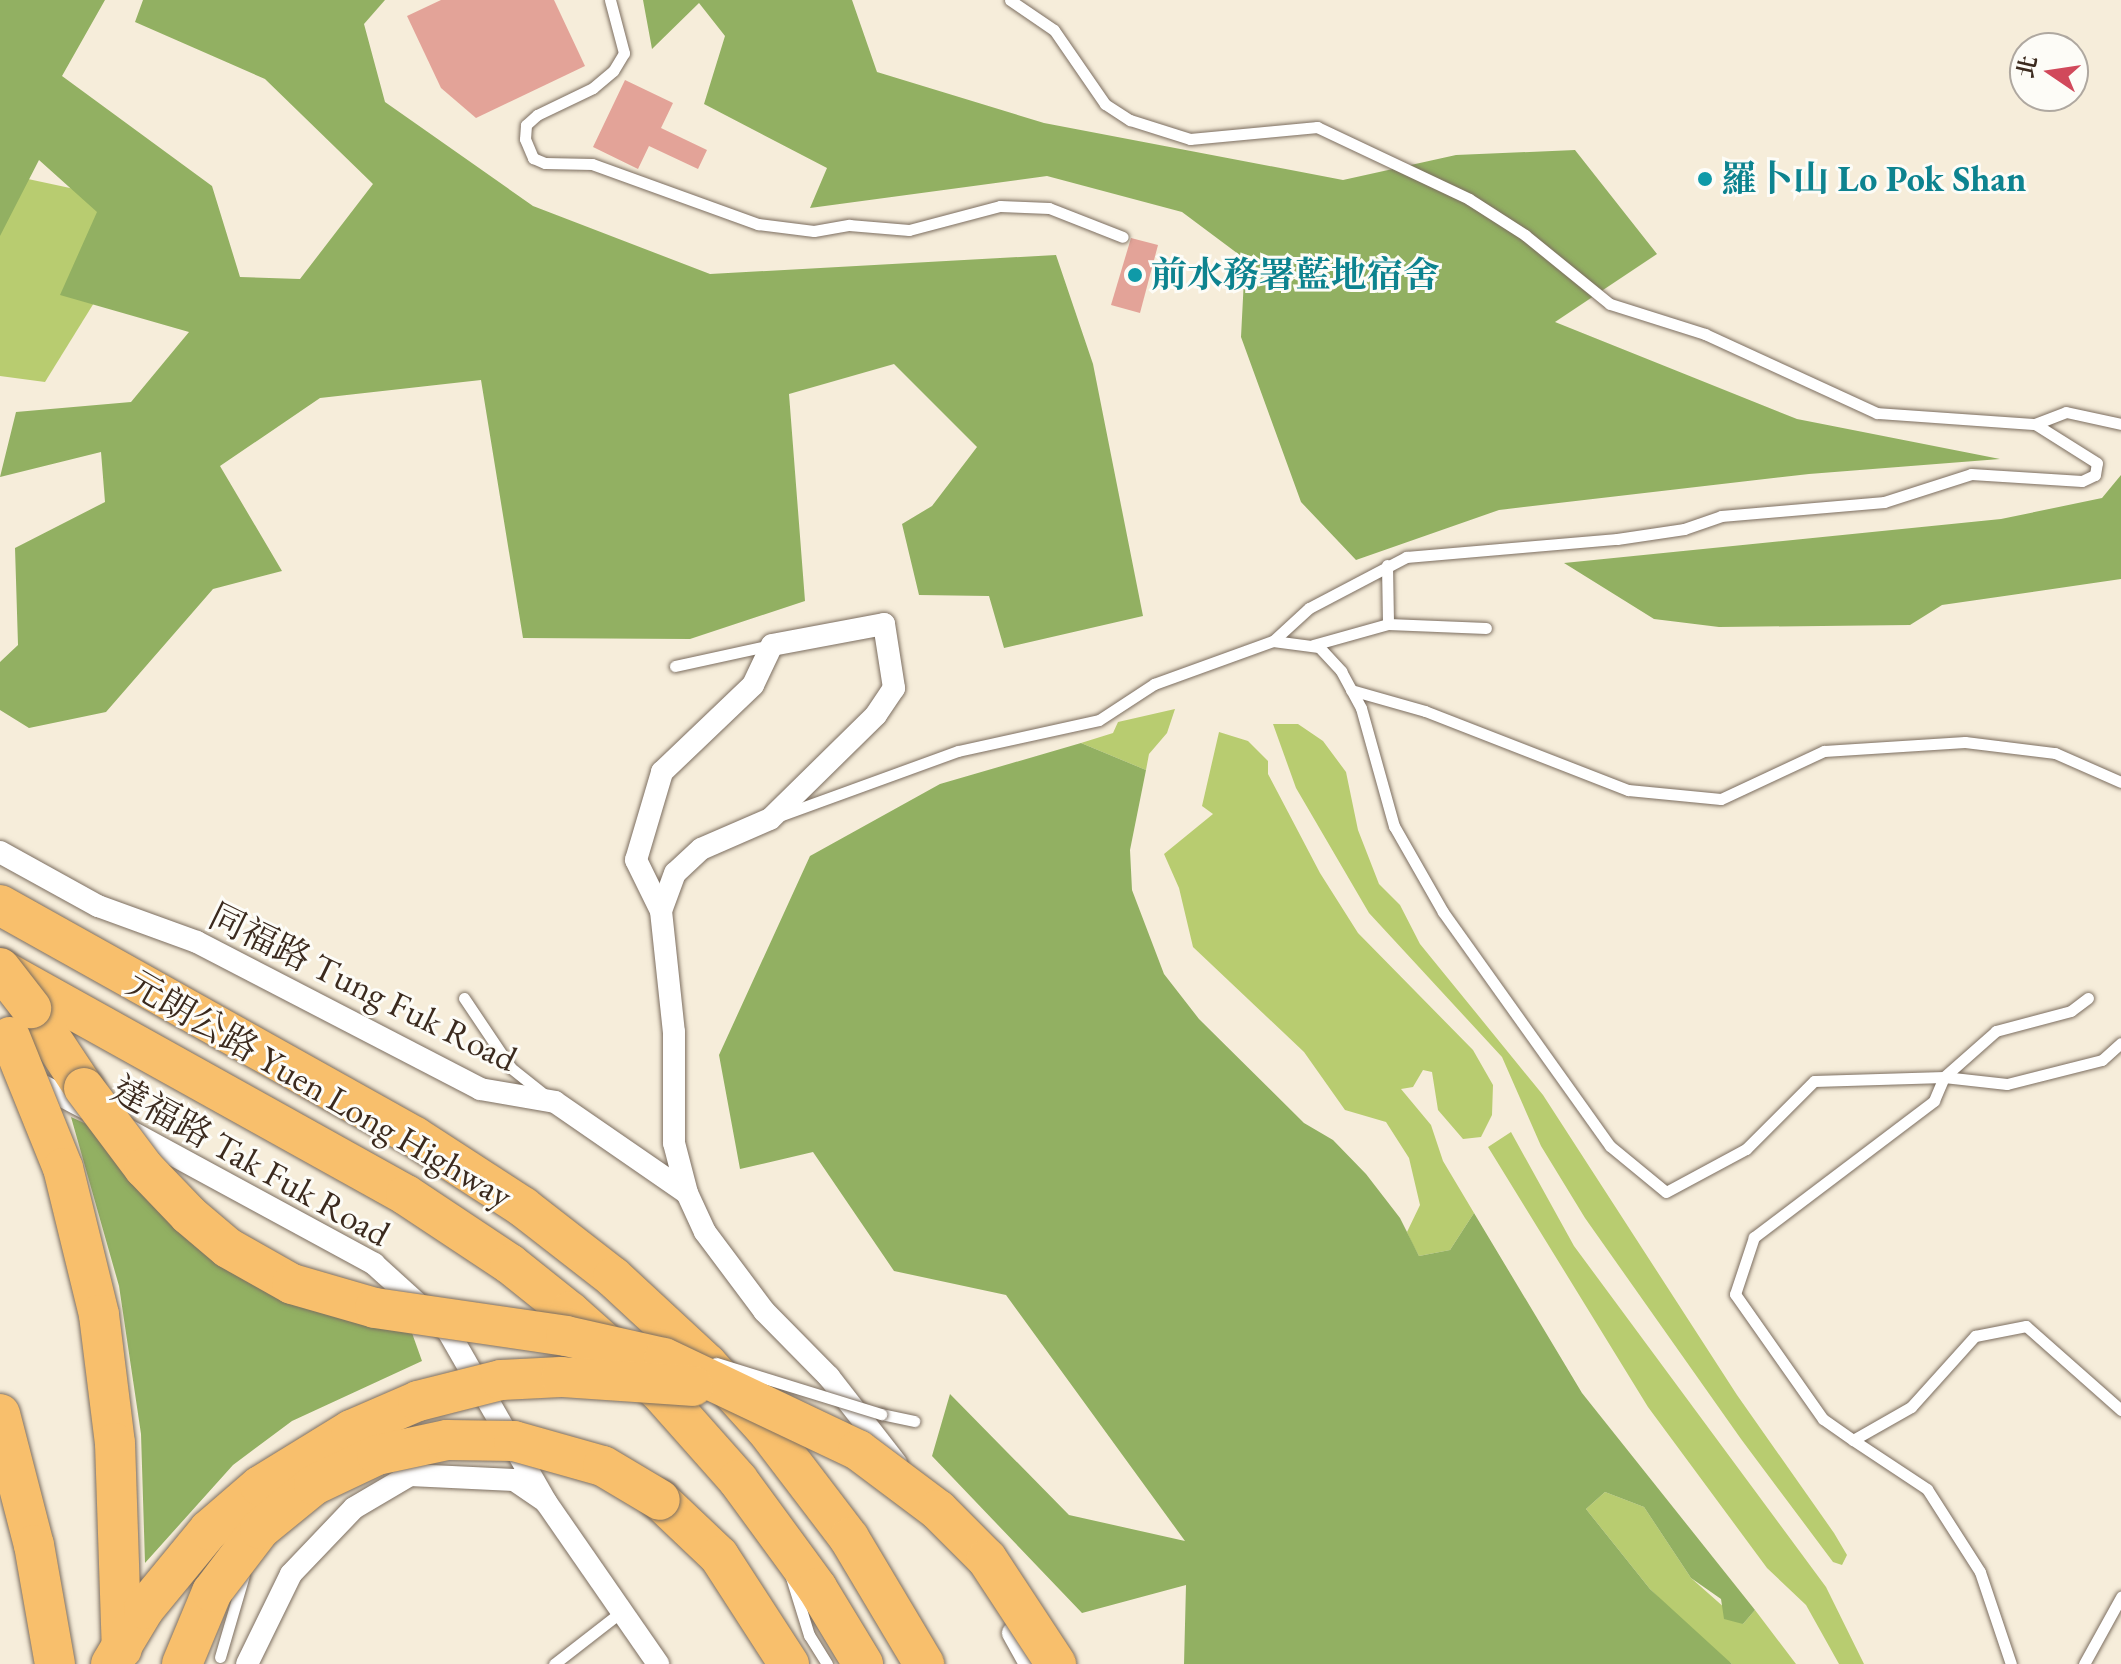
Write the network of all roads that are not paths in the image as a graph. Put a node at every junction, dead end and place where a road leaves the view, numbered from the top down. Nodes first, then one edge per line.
1 (610, 0) edge
2 (1010, 0) edge
3 (1123, 237) dead end
4 (2035, 424) junction
5 (2121, 424) edge
6 (1387, 565) junction
7 (1388, 624) junction
8 (1486, 628) dead end
9 (1273, 641) junction
10 (772, 645) junction
11 (1310, 646) junction
12 (675, 666) dead end
13 (1351, 690) junction
14 (2121, 782) edge
15 (770, 819) junction
16 (0, 852) edge
17 (0, 905) edge
18 (661, 911) junction
19 (0, 969) edge
20 (464, 998) dead end
21 (2088, 998) dead end
22 (0, 1019) edge
23 (2121, 1043) edge
24 (0, 1063) edge
25 (1944, 1077) junction
26 (555, 1102) junction
27 (687, 1193) junction
28 (566, 1336) junction
29 (742, 1393) junction
30 (2121, 1410) edge
31 (0, 1414) edge
32 (914, 1421) dead end
33 (1853, 1440) junction
34 (546, 1502) junction
35 (786, 1543) junction
36 (2121, 1597) edge
37 (622, 1611) junction
38 (201, 1661) edge
39 (55, 1664) edge
40 (111, 1664) edge
41 (123, 1664) edge
42 (247, 1664) edge
43 (554, 1664) edge
44 (658, 1664) edge
45 (789, 1664) edge
46 (827, 1664) edge
47 (863, 1664) edge
48 (924, 1664) edge
49 (1030, 1664) edge
50 (1056, 1664) edge
51 (2011, 1664) edge
52 (2084, 1664) edge

1 - 3 lane
2 - 4 lane
4 - 5 lane
4 - 6 lane
6 - 7 lane
6 - 9 lane
7 - 8 lane
7 - 11 lane
9 - 11 lane
9 - 15 lane
10 - 12 lane
10 - 15 street
10 - 18 street
11 - 13 lane
13 - 14 lane
13 - 25 lane
15 - 18 street
16 - 26 street, 同福路 Tung Fuk Road
17 - 48 highway, 元朗公路 Yuen Long Highway
18 - 27 street
19 - 28 highway, bridge
19 - 35 highway, 元朗公路 Yuen Long Highway
20 - 26 lane
21 - 25 lane
22 - 41 highway, bridge
23 - 25 lane
24 - 34 street, 達福路 Tak Fuk Road
25 - 33 lane
26 - 27 street, 同福路 Tung Fuk Road
27 - 49 street
28 - 29 highway, bridge
28 - 32 lane, bridge
29 - 40 highway, bridge
29 - 50 highway, bridge
30 - 33 lane
31 - 39 highway
33 - 51 lane
34 - 37 street, 達福路 Tak Fuk Road
34 - 42 street
35 - 46 lane
35 - 47 highway, 元朗公路 Yuen Long Highway
36 - 52 lane
37 - 43 lane
37 - 44 street, 達福路 Tak Fuk Road
38 - 45 highway, bridge

